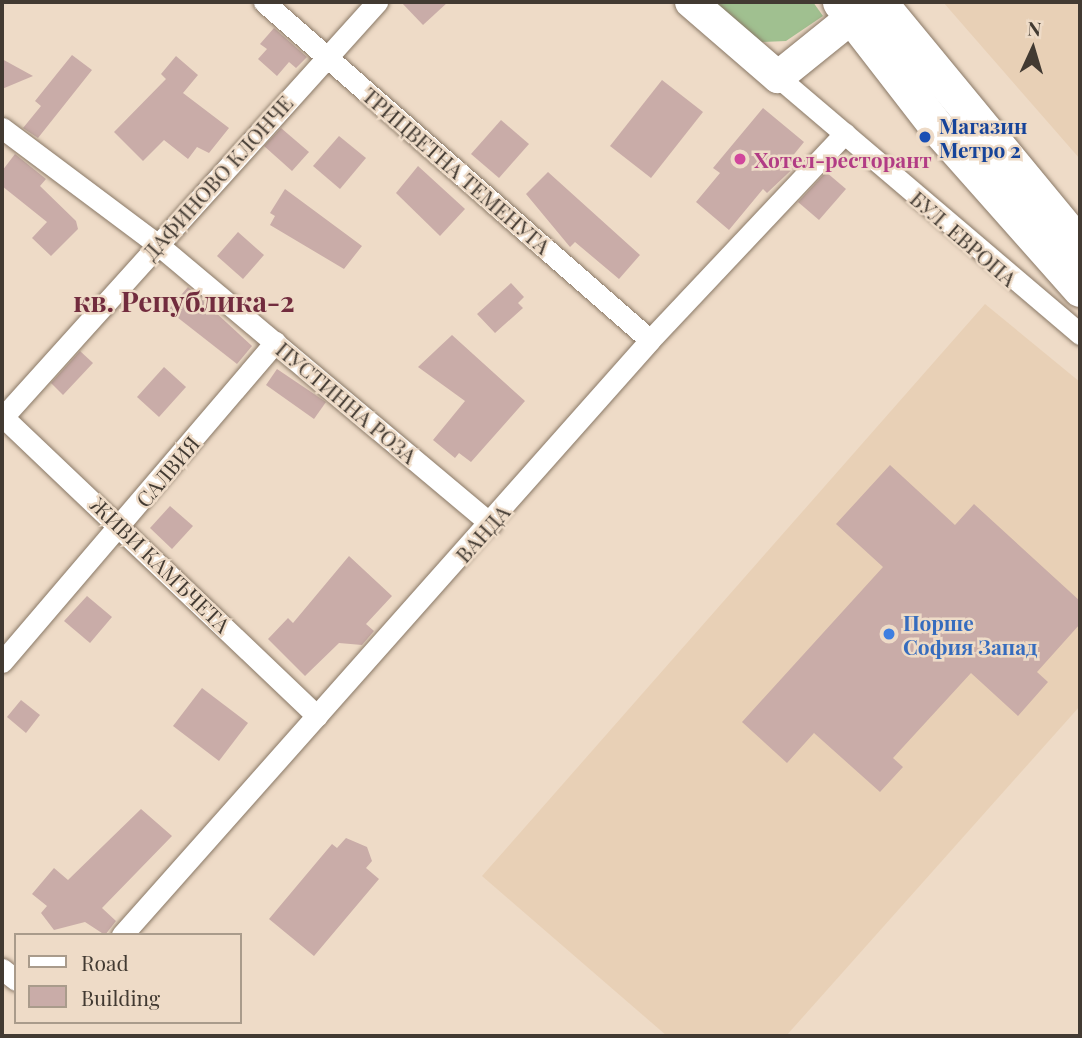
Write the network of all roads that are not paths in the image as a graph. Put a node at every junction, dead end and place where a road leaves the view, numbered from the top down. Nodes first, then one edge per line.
1 (264, 2) edge
2 (377, 2) edge
3 (691, 2) edge
4 (859, 6) edge
5 (328, 56) junction
6 (778, 77) junction
7 (2, 128) edge
8 (845, 133) junction
9 (156, 243) junction
10 (1080, 246) edge
11 (1080, 289) edge
12 (1080, 334) edge
13 (650, 340) junction
14 (275, 342) junction
15 (2, 417) edge
16 (491, 524) junction
17 (122, 525) junction
18 (2, 662) edge
19 (317, 716) junction
20 (124, 933) edge

1 - 5 street, ТРИЦВЕТНА ТЕМЕНУГА
2 - 5 street, ДАФИНОВО КЛОНЧЕ
3 - 6 street, БУЛ. ЕВРОПА
4 - 6 street
4 - 10 main road
4 - 11 main road
5 - 9 street, ДАФИНОВО КЛОНЧЕ
5 - 13 street, ТРИЦВЕТНА ТЕМЕНУГА
6 - 8 street, БУЛ. ЕВРОПА
7 - 9 street, ПУСТИННА РОЗА
8 - 12 street, БУЛ. ЕВРОПА
8 - 13 street, ВАНДА
9 - 14 street, ПУСТИННА РОЗА
9 - 15 street, ДАФИНОВО КЛОНЧЕ
13 - 16 street, ВАНДА
14 - 16 street, ПУСТИННА РОЗА
14 - 17 street, САЛВИЯ
15 - 17 street, ЖИВИ КАМЪЧЕТА
16 - 19 street, ВАНДА
17 - 18 street, САЛВИЯ
17 - 19 street, ЖИВИ КАМЪЧЕТА
19 - 20 street, ВАНДА

